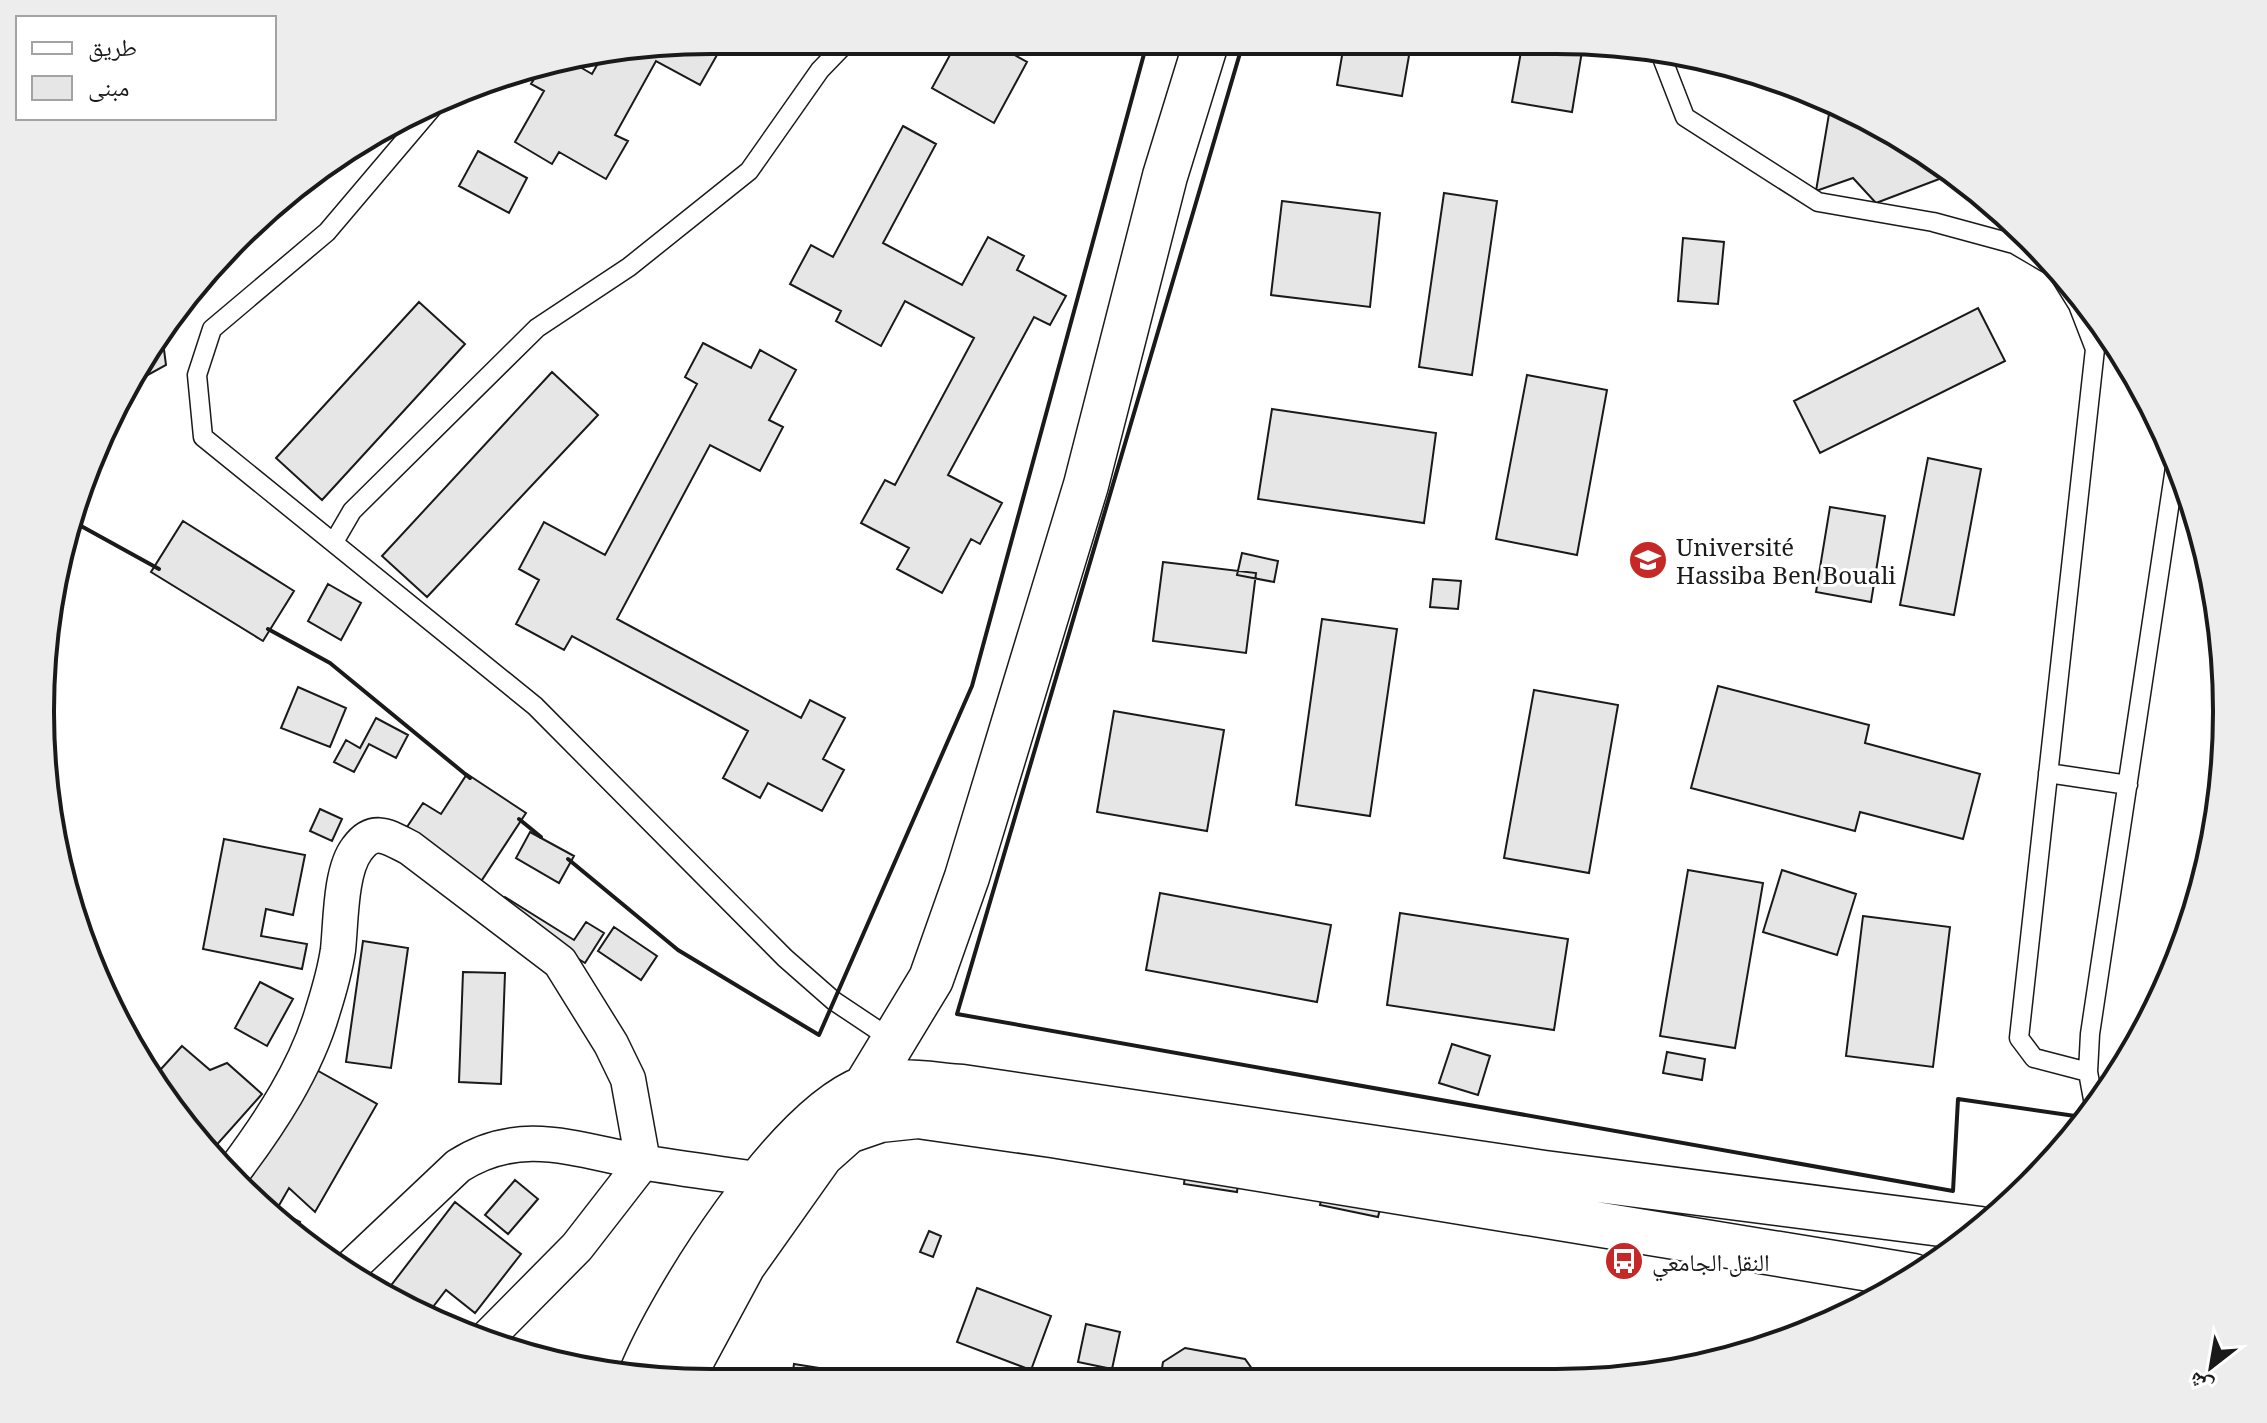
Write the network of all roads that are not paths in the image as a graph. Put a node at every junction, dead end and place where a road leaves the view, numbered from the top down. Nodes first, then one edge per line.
1 (835, 54) edge
2 (1203, 54) edge
3 (1664, 64) edge
4 (420, 123) edge
5 (2021, 248) edge
6 (2084, 321) edge
7 (2098, 341) edge
8 (2095, 349) junction
9 (2172, 485) edge
10 (334, 542) junction
11 (2048, 773) junction
12 (2128, 785) junction
13 (894, 1041) junction
14 (2088, 1072) junction
15 (865, 1088) junction
16 (2092, 1092) edge
17 (848, 1131) junction
18 (643, 1162) junction
19 (238, 1166) edge
20 (778, 1186) junction
21 (1963, 1227) edge
22 (355, 1264) edge
23 (1896, 1273) edge
24 (493, 1332) edge
25 (645, 1365) edge
26 (687, 1368) edge

1 - 10 lane
2 - 13 main road
3 - 5 lane
4 - 10 lane
6 - 8 lane
7 - 8 lane
8 - 11 lane
9 - 12 lane
10 - 13 lane
11 - 12 lane
11 - 14 lane
12 - 14 lane
13 - 15 main road
14 - 16 lane
15 - 17 main road
15 - 20 main road
15 - 21 main road
17 - 20 main road
17 - 23 main road
18 - 19 street
18 - 20 street
18 - 22 street
18 - 24 street
20 - 25 main road
20 - 26 main road

